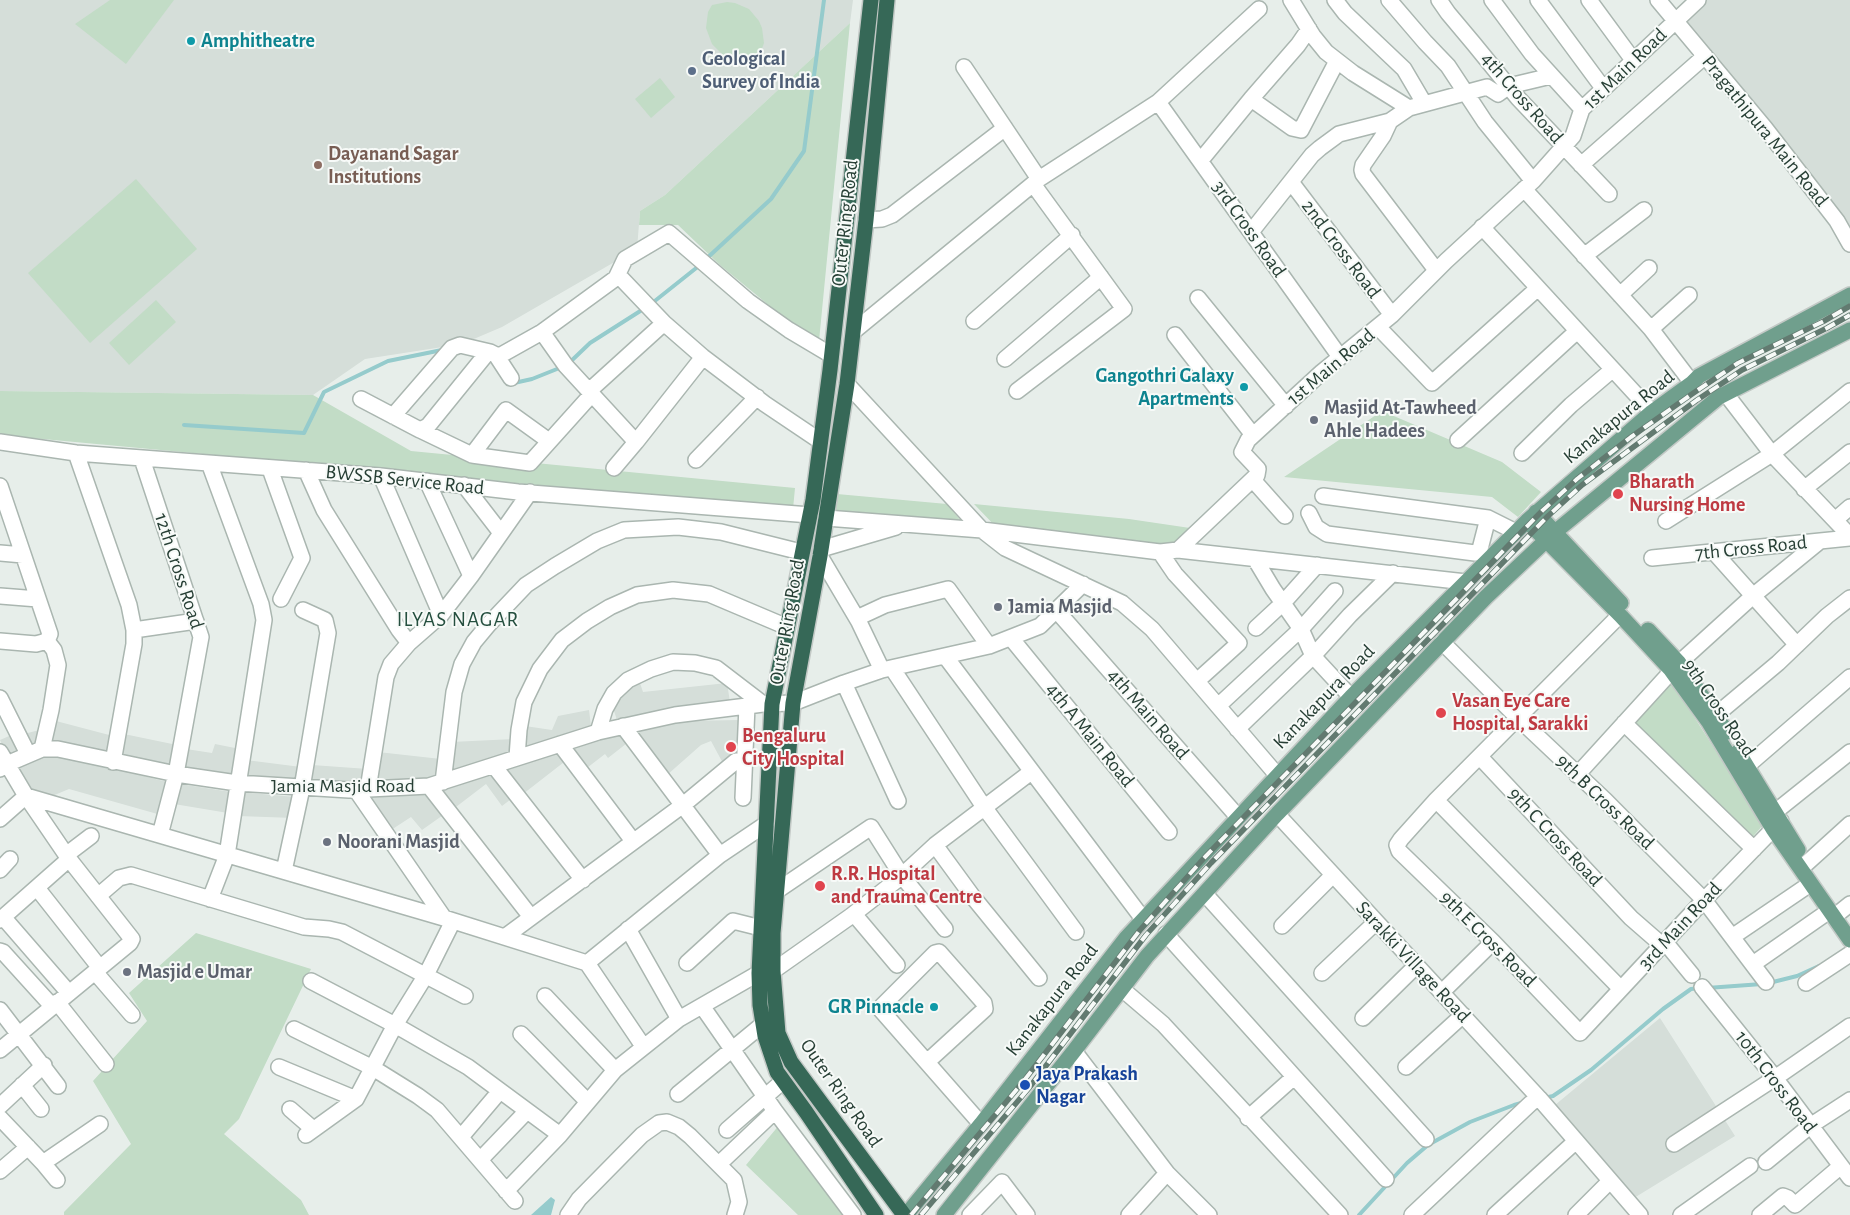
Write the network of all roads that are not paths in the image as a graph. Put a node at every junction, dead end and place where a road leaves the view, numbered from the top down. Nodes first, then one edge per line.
1 (871, 0) edge
2 (887, 0) edge
3 (1291, 0) edge
4 (1335, 0) edge
5 (1389, 0) edge
6 (1439, 0) edge
7 (1492, 0) edge
8 (1538, 0) edge
9 (1589, 0) edge
10 (1658, 0) edge
11 (1698, 0) edge
12 (1259, 9) dead end
13 (1675, 21) junction
14 (1309, 30) junction
15 (1704, 56) junction
16 (1633, 60) junction
17 (1336, 61) junction
18 (964, 67) dead end
19 (1551, 76) junction
20 (1510, 86) junction
21 (1604, 88) junction
22 (1465, 93) junction
23 (1251, 99) junction
24 (1158, 102) junction
25 (1424, 103) junction
26 (1409, 108) junction
27 (1582, 109) junction
28 (1390, 121) junction
29 (1005, 128) junction
30 (1301, 130) junction
31 (1324, 146) junction
32 (1564, 146) junction
33 (1201, 160) junction
34 (1581, 165) junction
35 (1036, 182) junction
36 (1291, 182) junction
37 (1528, 185) junction
38 (1608, 194) dead end
39 (1644, 210) dead end
40 (866, 220) junction
41 (1482, 227) junction
42 (1251, 232) junction
43 (1072, 235) junction
44 (1850, 244) edge
45 (1584, 256) junction
46 (1648, 268) dead end
47 (1436, 270) junction
48 (1102, 277) junction
49 (616, 278) junction
50 (1538, 288) junction
51 (1620, 295) junction
52 (1689, 295) dead end
53 (1850, 295) edge
54 (1198, 298) dead end
55 (1392, 315) junction
56 (974, 321) dead end
57 (664, 324) junction
58 (1378, 327) junction
59 (1651, 330) junction
60 (1850, 330) edge
61 (854, 331) junction
62 (542, 332) junction
63 (1576, 332) junction
64 (1175, 335) dead end
65 (491, 353) junction
66 (831, 355) junction
67 (1340, 357) junction
68 (703, 358) junction
69 (1005, 359) dead end
70 (1612, 370) junction
71 (511, 378) dead end
72 (1692, 383) junction
73 (847, 384) junction
74 (587, 388) junction
75 (1017, 391) dead end
76 (1850, 391) edge
77 (1726, 394) junction
78 (756, 397) junction
79 (361, 399) dead end
80 (1286, 406) junction
81 (1652, 412) junction
82 (393, 416) junction
83 (420, 430) junction
84 (1253, 435) junction
85 (1458, 440) dead end
86 (820, 441) junction
87 (0, 442) edge
88 (549, 442) junction
89 (636, 442) junction
90 (1850, 452) edge
91 (76, 453) junction
92 (1522, 453) dead end
93 (1772, 454) junction
94 (472, 455) junction
95 (142, 459) junction
96 (696, 460) dead end
97 (209, 463) junction
98 (614, 468) dead end
99 (270, 469) junction
100 (306, 470) junction
101 (381, 476) junction
102 (1253, 480) junction
103 (427, 481) junction
104 (464, 484) junction
105 (0, 486) edge
106 (1804, 489) junction
107 (530, 492) junction
108 (1323, 496) dead end
109 (1850, 507) edge
110 (5, 511) edge
111 (1309, 513) dead end
112 (810, 514) junction
113 (1285, 516) dead end
114 (1532, 517) junction
115 (826, 518) junction
116 (1835, 520) junction
117 (1666, 521) dead end
118 (905, 524) junction
119 (1486, 525) junction
120 (982, 530) junction
121 (501, 533) junction
122 (1550, 536) junction
123 (1850, 537) edge
124 (1511, 538) junction
125 (1820, 541) junction
126 (1178, 550) junction
127 (801, 552) junction
128 (1160, 552) junction
129 (1714, 552) junction
130 (0, 553) edge
131 (820, 553) junction
132 (23, 555) junction
133 (1652, 558) dead end
134 (1255, 559) junction
135 (1317, 565) junction
136 (1393, 573) junction
137 (471, 576) junction
138 (1466, 582) junction
139 (1083, 584) junction
140 (1335, 591) dead end
141 (1754, 595) junction
142 (0, 596) edge
143 (1850, 598) edge
144 (38, 599) junction
145 (281, 599) dead end
146 (1283, 603) junction
147 (303, 610) dead end
148 (1057, 610) junction
149 (441, 615) junction
150 (1620, 615) junction
151 (857, 618) junction
152 (196, 621) junction
153 (787, 628) junction
154 (1256, 628) dead end
155 (1301, 628) junction
156 (134, 630) junction
157 (1011, 638) junction
158 (0, 641) edge
159 (47, 641) junction
160 (1442, 642) junction
161 (409, 643) junction
162 (1797, 645) junction
163 (989, 646) junction
164 (945, 656) junction
165 (1313, 656) junction
166 (1675, 666) junction
167 (887, 669) junction
168 (1850, 677) edge
169 (1198, 681) junction
170 (844, 683) junction
171 (1351, 697) junction
172 (0, 698) edge
173 (793, 703) junction
174 (768, 704) junction
175 (747, 706) junction
176 (1218, 706) junction
177 (1716, 715) junction
178 (1518, 718) junction
179 (1624, 723) junction
180 (623, 726) junction
181 (1237, 729) junction
182 (598, 732) junction
183 (560, 744) junction
184 (35, 751) junction
185 (1850, 752) edge
186 (517, 757) junction
187 (1480, 757) junction
188 (736, 760) dead end
189 (2, 762) edge
190 (113, 762) junction
191 (494, 766) junction
192 (1747, 766) junction
193 (1031, 772) junction
194 (176, 774) junction
195 (1277, 775) junction
196 (1577, 775) junction
197 (237, 784) junction
198 (436, 784) junction
199 (302, 788) junction
200 (362, 789) junction
201 (26, 796) junction
202 (743, 798) dead end
203 (1436, 800) junction
204 (898, 802) dead end
205 (683, 805) junction
206 (984, 807) junction
207 (1277, 814) junction
208 (1238, 817) junction
209 (0, 818) edge
210 (1776, 820) junction
211 (766, 824) junction
212 (1850, 824) edge
213 (1169, 832) dead end
214 (160, 834) junction
215 (91, 836) dead end
216 (633, 841) junction
217 (935, 845) junction
218 (1754, 848) junction
219 (227, 854) junction
220 (720, 855) junction
221 (68, 857) junction
222 (1806, 863) junction
223 (284, 871) junction
224 (1333, 875) junction
225 (902, 876) junction
226 (583, 880) junction
227 (1810, 884) junction
228 (37, 888) junction
229 (778, 890) junction
230 (1205, 894) junction
231 (98, 896) junction
232 (210, 899) junction
233 (1704, 900) junction
234 (1840, 909) edge
235 (3, 913) edge
236 (854, 914) junction
237 (531, 917) junction
238 (449, 919) junction
239 (1143, 919) junction
240 (1376, 922) junction
241 (1850, 925) edge
242 (1282, 926) dead end
243 (761, 928) junction
244 (628, 929) junction
245 (945, 929) dead end
246 (1076, 932) dead end
247 (1166, 934) junction
248 (506, 936) junction
249 (1732, 937) junction
250 (1850, 940) edge
251 (1493, 942) junction
252 (1663, 944) junction
253 (1, 950) edge
254 (1850, 954) edge
255 (587, 963) junction
256 (687, 963) dead end
257 (1753, 964) junction
258 (897, 965) dead end
259 (1417, 965) junction
260 (97, 970) junction
261 (766, 972) junction
262 (1322, 973) dead end
263 (426, 975) junction
264 (1692, 975) dead end
265 (1039, 978) dead end
266 (311, 981) dead end
267 (1766, 982) dead end
268 (1806, 983) dead end
269 (1702, 987) dead end
270 (1122, 989) junction
271 (1621, 989) junction
272 (1442, 992) junction
273 (465, 996) dead end
274 (545, 996) dead end
275 (59, 1000) junction
276 (702, 1006) junction
277 (0, 1010) edge
278 (1463, 1015) junction
279 (132, 1016) dead end
280 (1363, 1018) dead end
281 (679, 1020) junction
282 (763, 1024) junction
283 (395, 1025) junction
284 (1850, 1026) edge
285 (294, 1029) dead end
286 (19, 1033) junction
287 (1580, 1033) joint
288 (521, 1034) dead end
289 (643, 1046) junction
290 (733, 1048) junction
291 (0, 1050) edge
292 (1074, 1052) junction
293 (927, 1062) junction
294 (106, 1064) dead end
295 (44, 1066) junction
296 (279, 1067) dead end
297 (1406, 1067) dead end
298 (373, 1068) junction
299 (615, 1070) junction
300 (1294, 1077) junction
301 (1775, 1078) junction
302 (783, 1080) junction
303 (22, 1085) junction
304 (58, 1086) dead end
305 (500, 1091) junction
306 (678, 1094) dead end
307 (765, 1096) junction
308 (356, 1099) junction
309 (1850, 1100) edge
310 (588, 1102) junction
311 (1544, 1104) junction
312 (0, 1106) edge
313 (41, 1109) dead end
314 (290, 1109) dead end
315 (527, 1111) junction
316 (775, 1111) junction
317 (0, 1118) edge
318 (1248, 1118) junction
319 (100, 1124) dead end
320 (981, 1124) junction
321 (1810, 1126) junction
322 (727, 1130) dead end
323 (560, 1135) junction
324 (461, 1137) junction
325 (1426, 1139) dead end
326 (1576, 1141) junction
327 (1674, 1144) dead end
328 (28, 1147) junction
329 (480, 1160) junction
330 (1766, 1162) dead end
331 (43, 1163) junction
332 (719, 1164) junction
333 (1750, 1166) dead end
334 (0, 1171) edge
335 (1846, 1172) edge
336 (1167, 1173) junction
337 (1386, 1179) dead end
338 (57, 1180) dead end
339 (1610, 1181) junction
340 (1799, 1210) edge
341 (568, 1215) edge
342 (735, 1215) edge
343 (853, 1215) edge
344 (876, 1215) edge
345 (905, 1215) edge
346 (944, 1215) edge
347 (970, 1215) edge
348 (1027, 1215) edge
349 (1129, 1215) edge
350 (1209, 1215) edge
351 (1340, 1215) edge
352 (1412, 1215) edge
353 (1495, 1215) edge
354 (1576, 1215) edge
355 (1640, 1215) edge
356 (1681, 1215) edge
357 (1760, 1215) edge

1 - 66 highway, Outer Ring Road
2 - 40 highway, Outer Ring Road
3 - 14 street
4 - 25 street
5 - 22 street
6 - 20 street, 4th Cross Road
7 - 19 street
8 - 21 street
9 - 16 street
10 - 13 street, Pragathipura Main Road
11 - 13 street, 1st Main Road
12 - 24 street
13 - 15 street, Pragathipura Main Road
13 - 16 street, 1st Main Road
14 - 17 street
14 - 23 street
15 - 34 street
15 - 44 street, Pragathipura Main Road
16 - 21 street, 1st Main Road
17 - 26 street
17 - 30 street
18 - 29 street
19 - 20 street
19 - 27 street
20 - 22 street
20 - 32 street, 4th Cross Road
21 - 27 street, 1st Main Road
22 - 25 street
22 - 37 street
23 - 30 street
23 - 33 street
24 - 33 street, 3rd Cross Road
24 - 35 street
25 - 26 street
26 - 28 street
27 - 32 street, 1st Main Road
28 - 31 street
28 - 47 street
29 - 35 street
29 - 40 street
30 - 31 street
31 - 36 street
32 - 34 street, 4th Cross Road
32 - 37 street, 1st Main Road
33 - 42 street, 3rd Cross Road
34 - 38 street, 4th Cross Road
35 - 43 street
35 - 61 street
36 - 42 street
36 - 55 street, 2nd Cross Road
37 - 41 street, 1st Main Road
37 - 45 street
39 - 45 street
40 - 61 highway, Outer Ring Road
41 - 47 street, 1st Main Road
41 - 50 street
42 - 67 street, 3rd Cross Road
43 - 48 street
43 - 56 street
45 - 51 street
46 - 51 street
47 - 55 street, 1st Main Road
48 - 69 street
48 - 75 street
49 - 57 street
49 - 62 street
49 - 66 street
50 - 58 street
50 - 63 street
51 - 59 street
52 - 59 street
53 - 72 main road, Kanakapura Road
54 - 80 street
55 - 58 street, 1st Main Road
57 - 68 street
57 - 74 street
58 - 67 street, 1st Main Road
59 - 72 street
60 - 77 main road
61 - 73 highway, Outer Ring Road
62 - 65 street
62 - 74 street
63 - 70 street
63 - 85 street
64 - 84 street
65 - 71 street
65 - 82 street
65 - 83 street
66 - 86 highway, Outer Ring Road
67 - 80 street, 1st Main Road
68 - 78 street
68 - 89 street
70 - 81 street
70 - 92 street
72 - 81 main road, Kanakapura Road
73 - 115 highway, Outer Ring Road
73 - 120 street
74 - 88 street
74 - 89 street
76 - 93 street
77 - 93 street
77 - 122 main road
78 - 86 street
78 - 96 street
79 - 82 street
80 - 84 street, 1st Main Road
81 - 114 main road, Kanakapura Road
82 - 83 street
83 - 94 street
84 - 102 street, 1st Main Road
86 - 112 highway, Outer Ring Road
87 - 91 street, BWSSB Service Road
88 - 94 street
88 - 94 street
89 - 98 street
90 - 106 street
91 - 95 street, BWSSB Service Road
91 - 156 street
93 - 106 street
93 - 117 street
95 - 97 street, BWSSB Service Road
95 - 152 street, 12th Cross Road
97 - 99 street, BWSSB Service Road
97 - 197 street
99 - 100 street, BWSSB Service Road
99 - 145 street
100 - 101 street, BWSSB Service Road
100 - 161 street
101 - 103 street, BWSSB Service Road
101 - 149 street
102 - 113 street
102 - 126 street
103 - 104 street, BWSSB Service Road
103 - 137 street
104 - 107 street, BWSSB Service Road
104 - 121 street
105 - 110 street
106 - 116 street
107 - 112 street, BWSSB Service Road
107 - 121 street
108 - 119 street
109 - 116 street
110 - 132 street
111 - 119 street
112 - 127 highway, Outer Ring Road
114 - 122 main road, 9th Cross Road
114 - 124 main road, Kanakapura Road
115 - 118 street
115 - 131 highway, Outer Ring Road
116 - 123 street
118 - 120 street
118 - 131 street
119 - 124 street
120 - 128 street
120 - 139 street
121 - 137 street
122 - 150 main road, 9th Cross Road
122 - 160 main road
122 - 166 main road, 9th Cross Road
123 - 125 street, 7th Cross Road
124 - 138 main road, Kanakapura Road
125 - 129 street, 7th Cross Road
125 - 141 street
126 - 128 street
126 - 134 street
127 - 153 highway, Outer Ring Road
127 - 198 street
128 - 169 street
129 - 133 street, 7th Cross Road
129 - 141 street
130 - 132 street
131 - 151 street
131 - 173 highway, Outer Ring Road
132 - 144 street
134 - 135 street
134 - 146 street
135 - 136 street
135 - 146 street
136 - 138 street
136 - 165 street
137 - 149 street
138 - 171 main road, Kanakapura Road
139 - 148 street, Jamia Masjid Road
139 - 169 street
140 - 155 street
141 - 162 street
141 - 166 street
142 - 144 street
143 - 162 street
144 - 159 street
146 - 154 street
146 - 155 street
147 - 199 street
148 - 157 street, Jamia Masjid Road
148 - 208 street, 4th Main Road
149 - 161 street
150 - 166 main road, 9th Cross Road
150 - 178 street
151 - 163 street
151 - 167 street
152 - 156 street
152 - 194 street, 12th Cross Road
153 - 174 highway, Outer Ring Road
153 - 186 street
155 - 165 street
155 - 176 street
156 - 190 street
157 - 163 street, Jamia Masjid Road
157 - 213 street, 4th A Main Road
158 - 159 street
159 - 184 street
160 - 178 street, 9th B Cross Road
160 - 207 main road
161 - 200 street
162 - 177 street
163 - 164 street, Jamia Masjid Road
164 - 167 street, Jamia Masjid Road
164 - 193 street
165 - 171 street
165 - 181 street
166 - 177 main road, 9th Cross Road
166 - 179 street
166 - 210 main road, 9th Cross Road
167 - 170 street, Jamia Masjid Road
167 - 206 street
168 - 192 street
169 - 176 street
170 - 173 street, Jamia Masjid Road
170 - 204 street
171 - 195 main road, Kanakapura Road
172 - 184 street
173 - 174 street, Jamia Masjid Road
173 - 229 highway, Outer Ring Road
174 - 175 street, Jamia Masjid Road
174 - 182 street
174 - 211 highway, Outer Ring Road
175 - 180 street, Jamia Masjid Road
175 - 202 street
176 - 181 street
177 - 192 main road, 9th Cross Road
178 - 187 street
178 - 196 street, 9th B Cross Road
179 - 196 street
179 - 218 street
180 - 182 street, Jamia Masjid Road
180 - 205 street
181 - 195 street
182 - 183 street, Jamia Masjid Road
183 - 186 street, Jamia Masjid Road
183 - 216 street
184 - 189 street
184 - 190 street, Jamia Masjid Road
185 - 210 street, 3rd Main Road
186 - 191 street, Jamia Masjid Road
187 - 203 street
187 - 252 street, 9th C Cross Road
188 - 205 street
189 - 201 street
190 - 194 street, Jamia Masjid Road
191 - 198 street, Jamia Masjid Road
191 - 226 street
192 - 210 main road, 9th Cross Road
193 - 206 street
193 - 239 street
194 - 197 street, Jamia Masjid Road
194 - 214 street, 12th Cross Road
195 - 208 main road, Kanakapura Road
196 - 233 street, 9th B Cross Road
197 - 199 street, Jamia Masjid Road
197 - 219 street
198 - 200 street, Jamia Masjid Road
198 - 237 street
199 - 200 street, Jamia Masjid Road
199 - 223 street
200 - 238 street
201 - 209 street
201 - 214 street
201 - 221 street
203 - 251 street, 9th E Cross Road
203 - 271 street
205 - 216 street
205 - 220 street
206 - 217 street
206 - 246 street
207 - 224 street, Sarakki Village Road
207 - 230 main road
208 - 239 main road, Kanakapura Road
210 - 218 street, 3rd Main Road
210 - 222 main road, 9th Cross Road
210 - 227 main road, 9th Cross Road
211 - 220 street
211 - 243 highway, Outer Ring Road
212 - 222 street
214 - 219 street
215 - 221 street
216 - 226 street
217 - 225 street
217 - 265 street
218 - 233 street, 3rd Main Road
219 - 223 street
219 - 232 street
220 - 244 street
221 - 228 street
221 - 231 street
222 - 234 main road, 9th Cross Road
223 - 238 street
224 - 240 street, Sarakki Village Road
224 - 242 street
225 - 229 street
225 - 236 street
225 - 245 street
226 - 237 street
227 - 234 main road, 9th Cross Road
227 - 249 street
228 - 235 street
228 - 260 street
229 - 261 highway, Outer Ring Road
230 - 247 main road
230 - 325 street
231 - 232 street
231 - 260 street
232 - 263 street
233 - 249 street, 9th B Cross Road
233 - 252 street, 3rd Main Road
234 - 241 main road, 9th Cross Road
234 - 250 main road, 9th Cross Road
234 - 257 street
235 - 275 street
236 - 258 street
236 - 261 street
237 - 248 street
238 - 248 street
238 - 263 street
239 - 320 main road, Kanakapura Road
240 - 259 street, Sarakki Village Road
240 - 262 street
243 - 256 street
243 - 261 highway, Outer Ring Road
244 - 255 street
244 - 281 street
247 - 270 main road
247 - 300 street
248 - 255 street
249 - 257 street, 9th B Cross Road
251 - 272 street
251 - 287 street, 9th E Cross Road
252 - 264 street, 9th C Cross Road
252 - 271 street, 3rd Main Road
253 - 275 street
254 - 268 street
255 - 289 street
257 - 267 street, 9th B Cross Road
259 - 272 street, Sarakki Village Road
259 - 280 street
260 - 275 street
260 - 279 street
261 - 276 street
261 - 282 highway, Outer Ring Road
261 - 345 highway, Outer Ring Road
263 - 273 street
263 - 283 street
266 - 283 street
269 - 301 street, 10th Cross Road
270 - 292 main road
270 - 318 street
271 - 287 street, 3rd Main Road
272 - 278 street, Sarakki Village Road
274 - 299 street
275 - 286 street
275 - 294 street
276 - 281 street
276 - 290 street
277 - 286 street
278 - 297 street
278 - 311 street, Sarakki Village Road
281 - 289 street
282 - 290 street
282 - 302 highway, Outer Ring Road
283 - 298 street
283 - 305 street
284 - 301 street
285 - 298 street
286 - 291 street
286 - 295 street
288 - 310 street
289 - 299 street
290 - 306 street
290 - 307 street
292 - 336 street
292 - 346 main road
293 - 293 street
293 - 320 street
295 - 303 street
295 - 304 street
296 - 308 street
298 - 308 street
298 - 324 street
299 - 310 street
300 - 318 street
300 - 337 street
301 - 321 street, 10th Cross Road
301 - 327 street
302 - 307 street
302 - 344 highway, Outer Ring Road
303 - 312 street
303 - 313 street
305 - 315 street
305 - 324 street
307 - 316 street
307 - 322 street
308 - 314 street
309 - 321 street
310 - 323 street
311 - 326 street
311 - 352 street
315 - 323 street
315 - 329 street
316 - 332 street
316 - 343 street
317 - 328 street
318 - 351 street
319 - 331 street
320 - 345 main road, Kanakapura Road
321 - 330 street
321 - 335 street, 10th Cross Road
323 - 329 street
324 - 329 street
326 - 339 street
326 - 353 street
328 - 331 street
328 - 334 street
331 - 338 street
332 - 341 street
332 - 342 street
333 - 356 street
335 - 340 street
336 - 349 street
336 - 350 street
339 - 354 street
339 - 355 street
340 - 357 street
347 - 348 street

